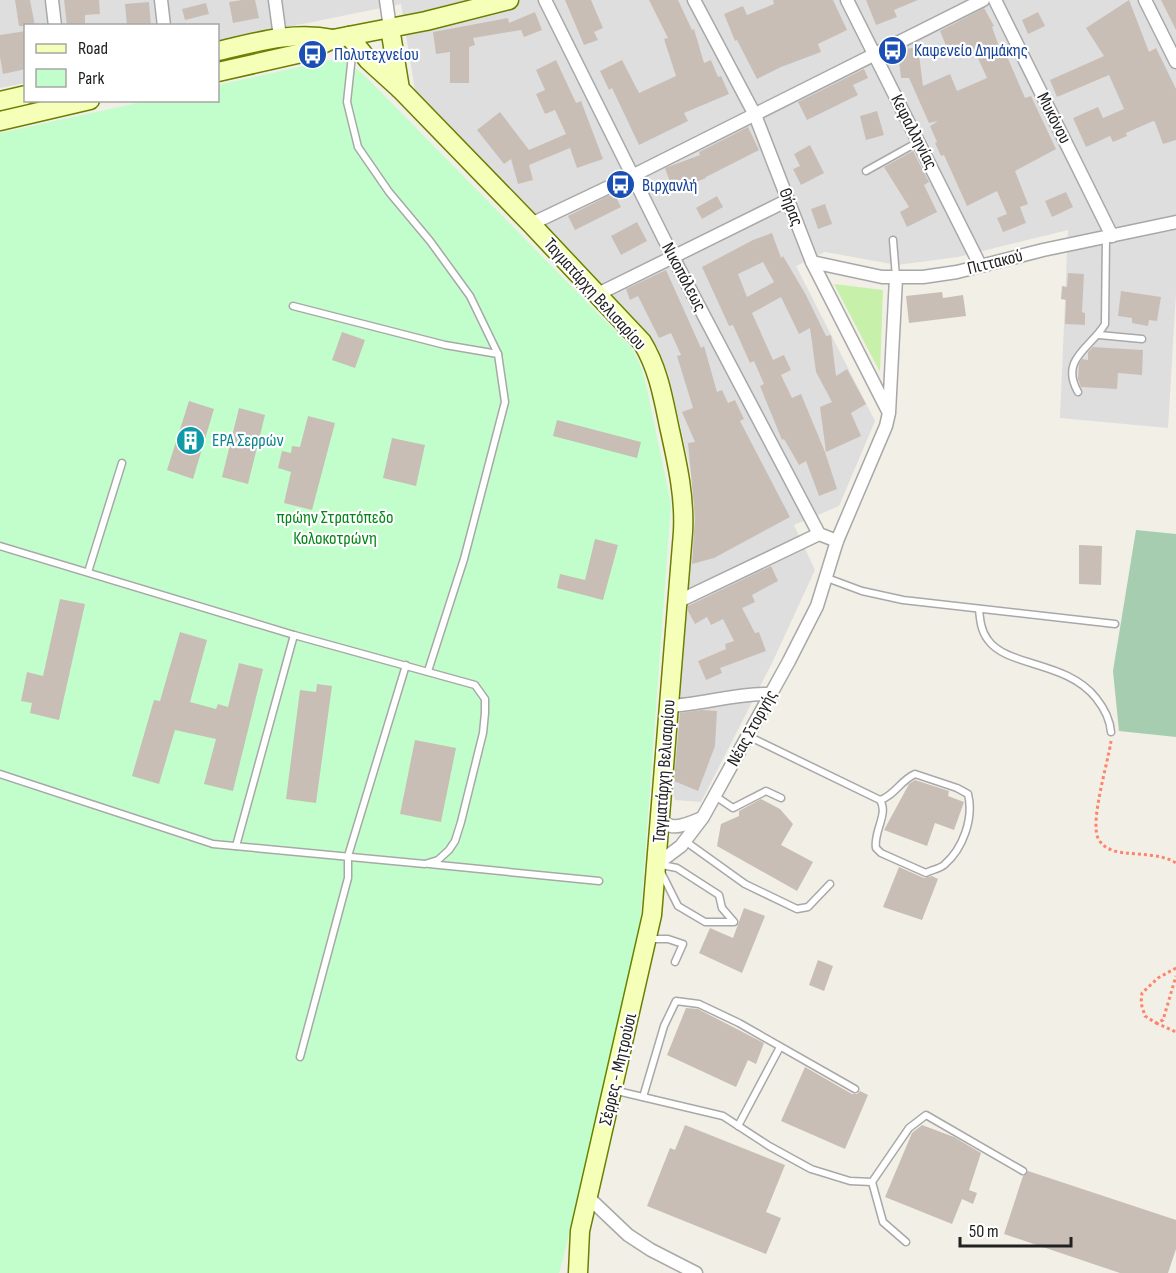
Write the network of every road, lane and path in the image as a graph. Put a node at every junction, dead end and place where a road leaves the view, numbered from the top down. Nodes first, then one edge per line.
1 (51, 0) edge
2 (161, 0) edge
3 (275, 0) edge
4 (386, 0) edge
5 (509, 0) edge
6 (545, 0) edge
7 (694, 0) edge
8 (847, 0) edge
9 (983, 0) edge
10 (995, 0) edge
11 (1145, 0) edge
12 (55, 24) edge
13 (164, 24) edge
14 (390, 28) junction
15 (280, 37) junction
16 (345, 39) junction
17 (219, 51) edge
18 (874, 54) junction
19 (1176, 62) edge
20 (219, 72) edge
21 (400, 90) junction
22 (24, 95) edge
23 (0, 101) edge
24 (81, 102) edge
25 (755, 115) junction
26 (0, 121) edge
27 (919, 142) junction
28 (866, 171) dead end
29 (632, 176) junction
30 (788, 200) junction
31 (1176, 222) edge
32 (531, 224) junction
33 (1109, 236) junction
34 (893, 240) dead end
35 (674, 257) junction
36 (812, 262) junction
37 (980, 265) junction
38 (896, 278) junction
39 (598, 294) junction
40 (293, 306) dead end
41 (1099, 335) junction
42 (1142, 339) dead end
43 (498, 354) junction
44 (1077, 392) dead end
45 (889, 413) junction
46 (122, 462) dead end
47 (819, 534) junction
48 (837, 541) junction
49 (0, 546) edge
50 (88, 572) junction
51 (827, 578) junction
52 (677, 603) junction
53 (979, 609) junction
54 (1115, 624) dead end
55 (294, 635) junction
56 (406, 665) junction
57 (428, 671) junction
58 (771, 694) junction
59 (669, 706) junction
60 (1111, 732) joint
61 (747, 736) junction
62 (0, 774) edge
63 (715, 796) junction
64 (781, 798) dead end
65 (880, 800) junction
66 (661, 808) junction
67 (703, 818) junction
68 (685, 841) junction
69 (236, 846) junction
70 (348, 856) junction
71 (1176, 863) edge
72 (425, 864) junction
73 (657, 864) junction
74 (599, 881) dead end
75 (830, 884) dead end
76 (648, 939) junction
77 (675, 962) dead end
78 (1176, 968) edge
79 (1176, 976) edge
80 (1156, 1023) junction
81 (1176, 1032) edge
82 (780, 1047) junction
83 (300, 1057) dead end
84 (855, 1089) dead end
85 (613, 1090) junction
86 (643, 1097) junction
87 (738, 1126) junction
88 (1023, 1171) dead end
89 (872, 1182) junction
90 (588, 1197) junction
91 (906, 1242) dead end
92 (578, 1273) edge
93 (696, 1273) edge

1 - 12 street
2 - 13 street
3 - 15 street
4 - 14 street
5 - 14 street
6 - 29 street, Νικοπόλεως
7 - 25 street, Θήρας
8 - 18 street, Κεφαλληνίας
9 - 18 street
10 - 33 street, Μυκόνου
11 - 19 street
14 - 16 street
14 - 21 street
15 - 16 street
15 - 17 street
16 - 20 street
16 - 21 street, Ταγματάρχη Βελισαρίου
16 - 43 lane
18 - 25 street
18 - 27 street, Κεφαλληνίας
21 - 32 street, Ταγματάρχη Βελισαρίου
22 - 23 street
24 - 26 street
25 - 29 street
25 - 30 street, Θήρας
27 - 28 lane
27 - 37 street, Κεφαλληνίας
29 - 32 street
29 - 35 street, Νικοπόλεως
30 - 35 street
30 - 36 street, Θήρας
31 - 33 street, Πιττακού
32 - 39 street, Ταγματάρχη Βελισαρίου
33 - 37 street, Πιττακού
33 - 41 lane
34 - 38 lane
35 - 39 street
35 - 47 street, Νικοπόλεως
36 - 38 street, Πιττακού
36 - 45 street, Θήρας
37 - 38 street, Πιττακού
38 - 45 street, Νέας Στοργής
39 - 52 street, Ταγματάρχη Βελισαρίου
40 - 43 lane
41 - 42 lane
41 - 44 lane
43 - 57 lane
45 - 48 street, Νέας Στοργής
46 - 50 lane
47 - 48 street
47 - 52 street
48 - 51 street, Νέας Στοργής
49 - 50 lane
50 - 55 lane
51 - 53 lane
51 - 58 street, Νέας Στοργής
52 - 59 street, Ταγματάρχη Βελισαρίου
53 - 54 lane
53 - 60 lane
55 - 56 lane
55 - 69 lane
56 - 57 lane
56 - 70 lane
57 - 72 lane
58 - 59 street
58 - 61 street, Νέας Στοργής
59 - 66 street, Ταγματάρχη Βελισαρίου
60 - 71 path
61 - 63 street, Νέας Στοργής
61 - 65 lane
62 - 69 lane
63 - 64 lane
63 - 67 street, Νέας Στοργής
65 - 65 lane
66 - 67 street
66 - 73 street, Ταγματάρχη Βελισαρίου
67 - 68 street, Νέας Στοργής
68 - 73 street, Νέας Στοργής
68 - 75 lane
69 - 70 lane
70 - 72 lane
70 - 83 lane
72 - 74 lane
73 - 73 lane
73 - 76 street, Σέρρες - Μητρούσι
76 - 77 lane
76 - 85 street, Σέρρες - Μητρούσι
78 - 80 path
79 - 80 path
80 - 81 path
82 - 84 lane
82 - 86 lane
82 - 87 lane
85 - 86 lane
85 - 90 street, Σέρρες - Μητρούσι
86 - 87 lane
87 - 89 lane
88 - 89 lane
89 - 91 lane
90 - 92 street, Σέρρες - Μητρούσι
90 - 93 street

